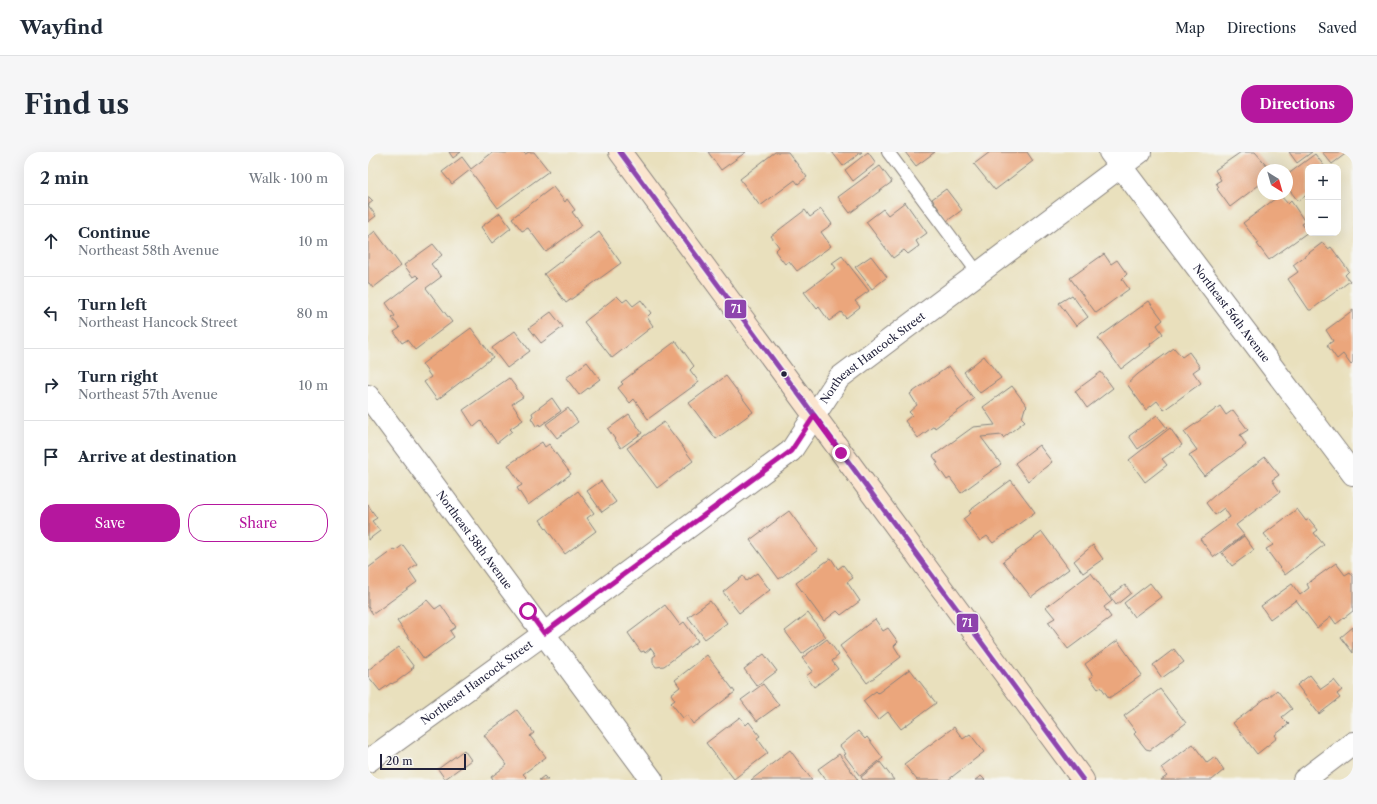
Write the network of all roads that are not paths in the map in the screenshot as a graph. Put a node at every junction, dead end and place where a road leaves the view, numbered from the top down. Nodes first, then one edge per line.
1 (620, 152) edge
2 (888, 152) edge
3 (1140, 152) edge
4 (1115, 159) edge
5 (978, 273) junction
6 (368, 396) edge
7 (814, 416) junction
8 (1353, 474) edge
9 (544, 633) junction
10 (1353, 744) edge
11 (368, 761) edge
12 (652, 780) edge
13 (1083, 780) edge
14 (1304, 780) edge

1 - 7 main road
2 - 5 lane
3 - 4 street, Northeast Hancock Street
4 - 5 street, Northeast Hancock Street
4 - 8 street, Northeast 56th Avenue
5 - 7 street, Northeast Hancock Street
6 - 9 street, Northeast 58th Avenue
7 - 9 street, Northeast Hancock Street
7 - 13 main road
9 - 11 street, Northeast Hancock Street
9 - 12 street, Northeast 58th Avenue
10 - 14 street

